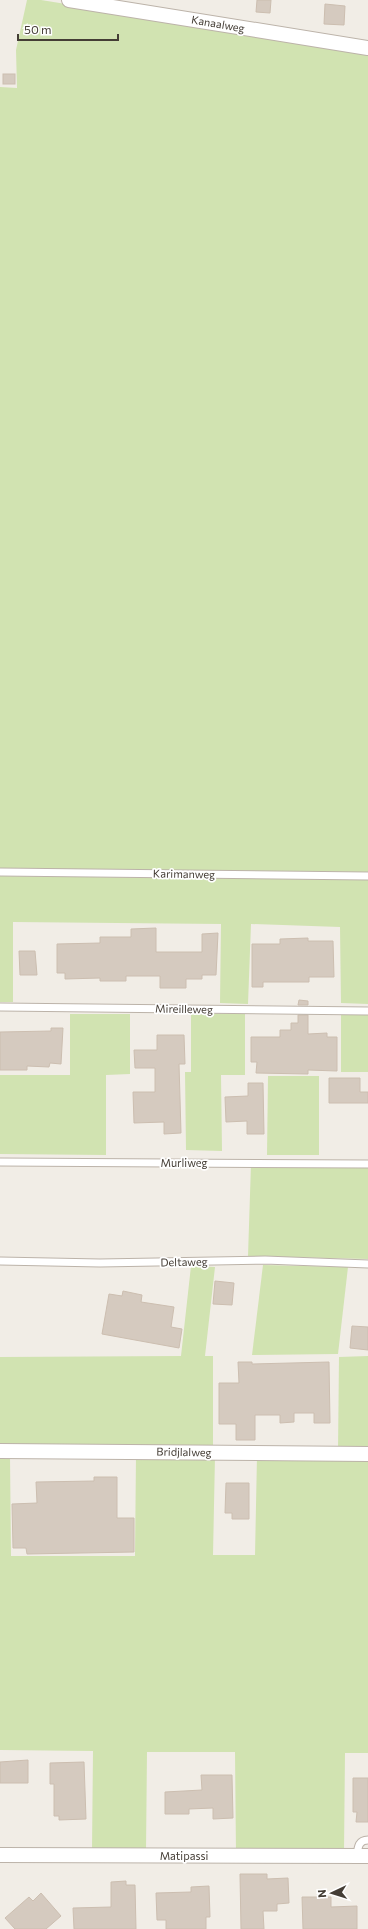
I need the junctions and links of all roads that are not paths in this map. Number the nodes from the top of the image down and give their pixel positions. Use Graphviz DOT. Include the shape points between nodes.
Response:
graph roads {
  1 [pos="69,0"];
  2 [pos="368,48"];
  3 [pos="0,872"];
  4 [pos="368,876"];
  5 [pos="0,1007"];
  6 [pos="368,1010"];
  7 [pos="0,1162"];
  8 [pos="368,1164"];
  9 [pos="0,1261"];
  10 [pos="368,1264"];
  11 [pos="0,1451"];
  12 [pos="368,1454"];
  13 [pos="368,1840"];
  14 [pos="0,1855"];
  15 [pos="362,1856"];
  1 -- 2 [label="street, Kanaalweg"];
  3 -- 4 [label="lane, Karimanweg"];
  5 -- 6 [label="lane, Mireilleweg"];
  7 -- 8 [label="lane, Murliweg"];
  9 -- 10 [label="lane, Deltaweg" via="100,1263 265,1260"];
  11 -- 12 [label="street, Bridjlalweg"];
  13 -- 15 [label="lane" via="359,1844"];
  14 -- 15 [label="street, Matipassi"];
}
